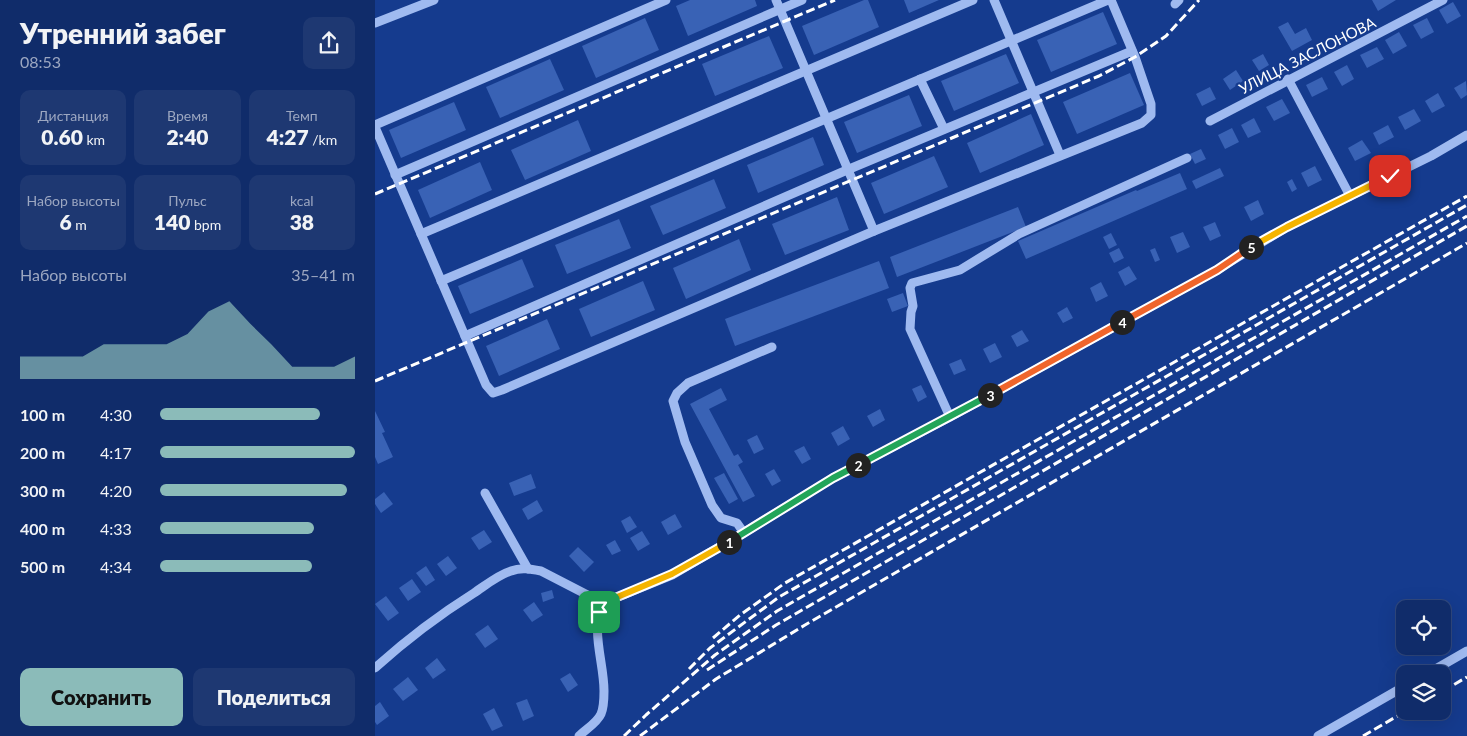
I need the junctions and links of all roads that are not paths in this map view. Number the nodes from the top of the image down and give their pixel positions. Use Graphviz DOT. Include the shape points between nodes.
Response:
graph roads {
  1 [pos="434,0"];
  2 [pos="666,0"];
  3 [pos="776,0"];
  4 [pos="802,0"];
  5 [pos="973,0"];
  6 [pos="994,0"];
  7 [pos="1109,0"];
  8 [pos="1443,0"];
  9 [pos="780,10"];
  10 [pos="375,23"];
  11 [pos="1011,41"];
  12 [pos="1132,50"];
  13 [pos="806,71"];
  14 [pos="920,79"];
  15 [pos="1288,79"];
  16 [pos="1033,92"];
  17 [pos="826,118"];
  18 [pos="1210,120"];
  19 [pos="375,126"];
  20 [pos="944,129"];
  21 [pos="1467,135"];
  22 [pos="1060,155"];
  23 [pos="1187,158"];
  24 [pos="847,170"];
  25 [pos="395,175"];
  26 [pos="1349,196"];
  27 [pos="874,231"];
  28 [pos="421,234"];
  29 [pos="441,281"];
  30 [pos="465,336"];
  31 [pos="772,348"];
  32 [pos="950,417"];
  33 [pos="485,493"];
  34 [pos="744,533"];
  35 [pos="528,569"];
  36 [pos="603,603"];
  37 [pos="1467,651"];
  38 [pos="1443,665"];
  39 [pos="375,668"];
  40 [pos="1396,691"];
  41 [pos="579,736"];
  42 [pos="1318,736"];
  1 -- 10 [label="street"];
  2 -- 19 [label="street"];
  3 -- 9 [label="street"];
  4 -- 9 [label="street"];
  5 -- 13 [label="street"];
  6 -- 11 [label="street"];
  7 -- 11 [label="street"];
  7 -- 12 [label="street"];
  8 -- 15 [label="street, УЛИЦА ЗАСЛОНОВА"];
  9 -- 13 [label="street"];
  9 -- 25 [label="street"];
  11 -- 14 [label="street"];
  11 -- 16 [label="street"];
  12 -- 16 [label="street"];
  12 -- 22 [label="street" via="1151,104 1151,114 1141,123"];
  13 -- 17 [label="street"];
  13 -- 28 [label="street"];
  14 -- 17 [label="street"];
  14 -- 20 [label="street"];
  15 -- 18 [label="street, УЛИЦА ЗАСЛОНОВА"];
  15 -- 26 [label="street"];
  16 -- 20 [label="street"];
  16 -- 22 [label="street"];
  17 -- 24 [label="street"];
  17 -- 29 [label="street"];
  19 -- 25 [label="street"];
  20 -- 24 [label="street"];
  21 -- 26 [label="street"];
  22 -- 27 [label="street"];
  23 -- 32 [label="street" via="1019,234 960,270 912,283 909,288 913,306 910,329"];
  24 -- 27 [label="street"];
  24 -- 30 [label="street"];
  25 -- 28 [label="street"];
  26 -- 32 [label="street" via="1287,227 1217,270"];
  27 -- 30 [label="street" via="503,390 493,392 486,385"];
  28 -- 29 [label="street"];
  29 -- 30 [label="street"];
  31 -- 34 [label="street" via="688,383 673,401 685,442 712,505 721,518 737,523"];
  32 -- 34 [label="street" via="833,478"];
  33 -- 35 [label="street"];
  34 -- 36 [label="street" via="672,574"];
  35 -- 36 [label="street" via="541,571"];
  35 -- 39 [label="street" via="502,574 406,640"];
  36 -- 41 [label="street" via="596,629 604,677 604,705 598,719"];
  37 -- 38 [label="street"];
  40 -- 42 [label="street"];
}
